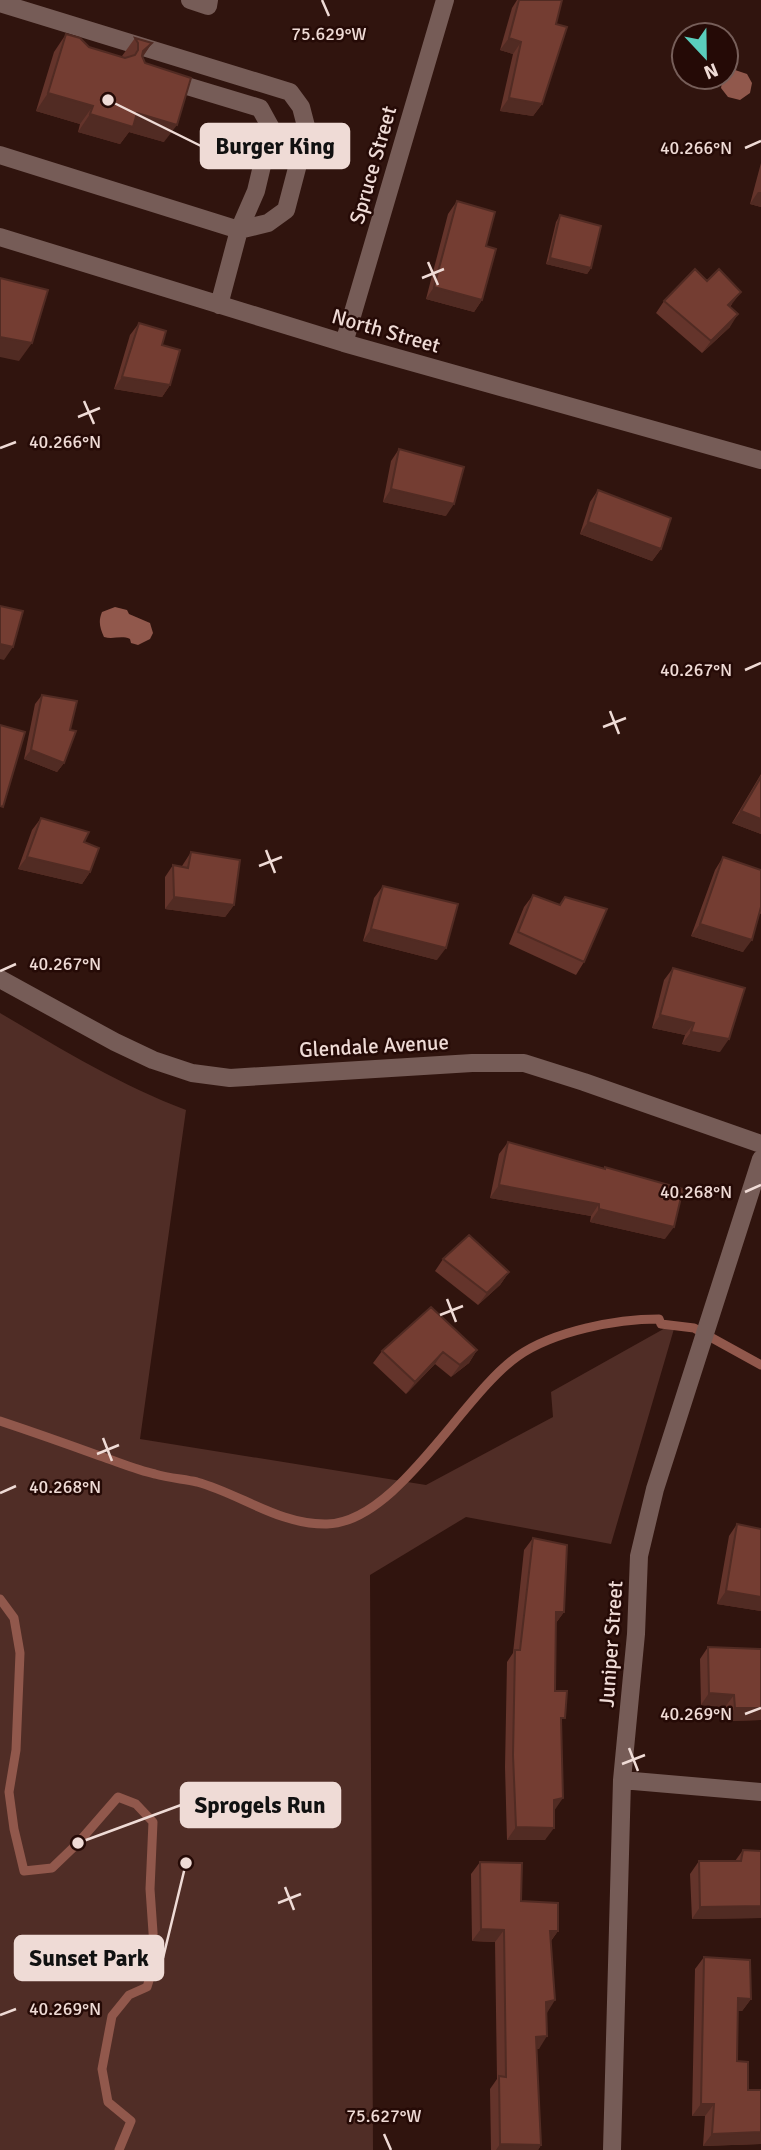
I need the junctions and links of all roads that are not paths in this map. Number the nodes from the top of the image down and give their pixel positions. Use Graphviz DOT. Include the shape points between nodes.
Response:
graph roads {
  1 [pos="190,0"];
  2 [pos="209,0"];
  3 [pos="445,0"];
  4 [pos="0,3"];
  5 [pos="58,21"];
  6 [pos="73,43"];
  7 [pos="154,76"];
  8 [pos="0,155"];
  9 [pos="239,230"];
  10 [pos="0,237"];
  11 [pos="219,305"];
  12 [pos="344,343"];
  13 [pos="761,460"];
  14 [pos="0,979"];
  15 [pos="761,1143"];
  16 [pos="761,1159"];
  17 [pos="622,1780"];
  18 [pos="761,1791"];
  19 [pos="612,2150"];
  1 -- 2 [label="street" via="208,6"];
  3 -- 12 [label="street, Spruce Street"];
  4 -- 5 [label="street"];
  5 -- 6 [label="street"];
  5 -- 9 [label="street" via="290,92 301,107 307,130 286,210 268,223"];
  7 -- 9 [label="street" via="260,108 271,128 257,191"];
  8 -- 9 [label="street"];
  9 -- 11 [label="street"];
  10 -- 11 [label="street, North Street"];
  11 -- 12 [label="street, North Street"];
  12 -- 13 [label="street, North Street"];
  14 -- 15 [label="street, Glendale Avenue" via="115,1042 192,1073 230,1078 524,1063"];
  16 -- 17 [label="street, Juniper Street" via="655,1489 639,1556"];
  17 -- 18 [label="street"];
  17 -- 19 [label="street, Juniper Street"];
}
